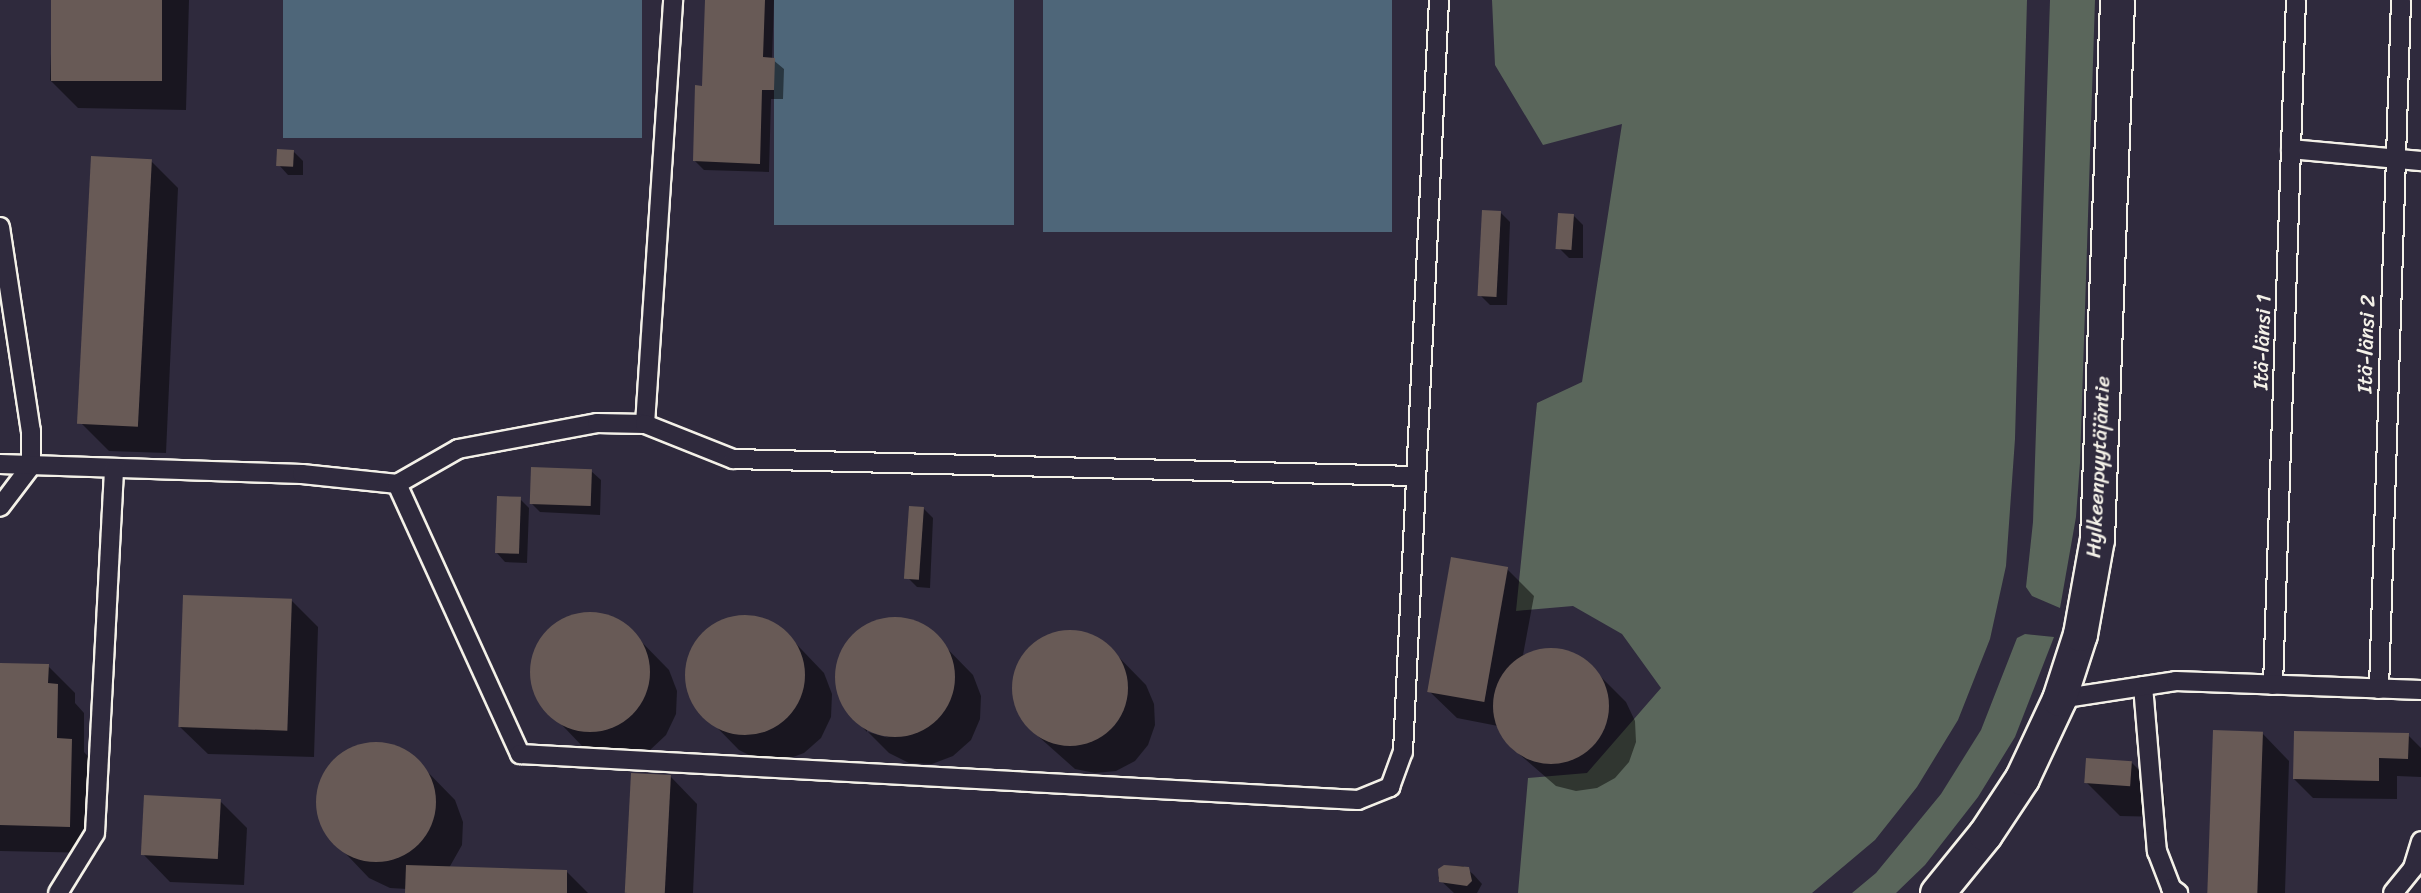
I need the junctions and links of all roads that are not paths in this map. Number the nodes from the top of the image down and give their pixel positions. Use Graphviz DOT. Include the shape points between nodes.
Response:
graph roads {
  1 [pos="673,0"];
  2 [pos="1439,0"];
  3 [pos="2117,0"];
  4 [pos="2296,0"];
  5 [pos="2401,0"];
  6 [pos="2291,149"];
  7 [pos="2394,160"];
  8 [pos="2421,162"];
  9 [pos="0,227"];
  10 [pos="645,425"];
  11 [pos="0,464"];
  12 [pos="31,466"];
  13 [pos="114,468"];
  14 [pos="1415,476"];
  15 [pos="397,484"];
  16 [pos="0,507"];
  17 [pos="2273,685"];
  18 [pos="2143,686"];
  19 [pos="2379,689"];
  20 [pos="2421,690"];
  21 [pos="2059,699"];
  22 [pos="2421,841"];
  23 [pos="58,893"];
  24 [pos="1937,893"];
  25 [pos="2178,893"];
  26 [pos="2393,893"];
  1 -- 10 [label="lane"];
  2 -- 14 [label="lane"];
  3 -- 21 [label="street, Hylkeenpyytäjäntie" via="2097,539 2080,634"];
  4 -- 6 [label="lane, Itä-länsi 1"];
  5 -- 7 [label="lane, Itä-länsi 2"];
  6 -- 7 [label="lane"];
  6 -- 17 [label="lane, Itä-länsi 1"];
  7 -- 8 [label="lane"];
  7 -- 19 [label="lane, Itä-länsi 2"];
  9 -- 12 [label="lane" via="31,431"];
  10 -- 14 [label="lane" via="733,459"];
  10 -- 15 [label="lane" via="597,423 458,449"];
  11 -- 12 [label="lane"];
  12 -- 13 [label="lane"];
  12 -- 16 [label="lane"];
  13 -- 15 [label="lane" via="302,474"];
  13 -- 23 [label="lane" via="95,833"];
  14 -- 15 [label="lane" via="1403,752 1390,787 1358,800 520,754"];
  17 -- 18 [label="lane" via="2176,681"];
  17 -- 19 [label="lane"];
  18 -- 21 [label="lane"];
  18 -- 25 [label="lane" via="2157,851"];
  19 -- 20 [label="lane"];
  21 -- 24 [label="street, Hylkeenpyytäjäntie" via="2021,778 1985,834"];
  22 -- 26 [label="lane" via="2413,868"];
}
